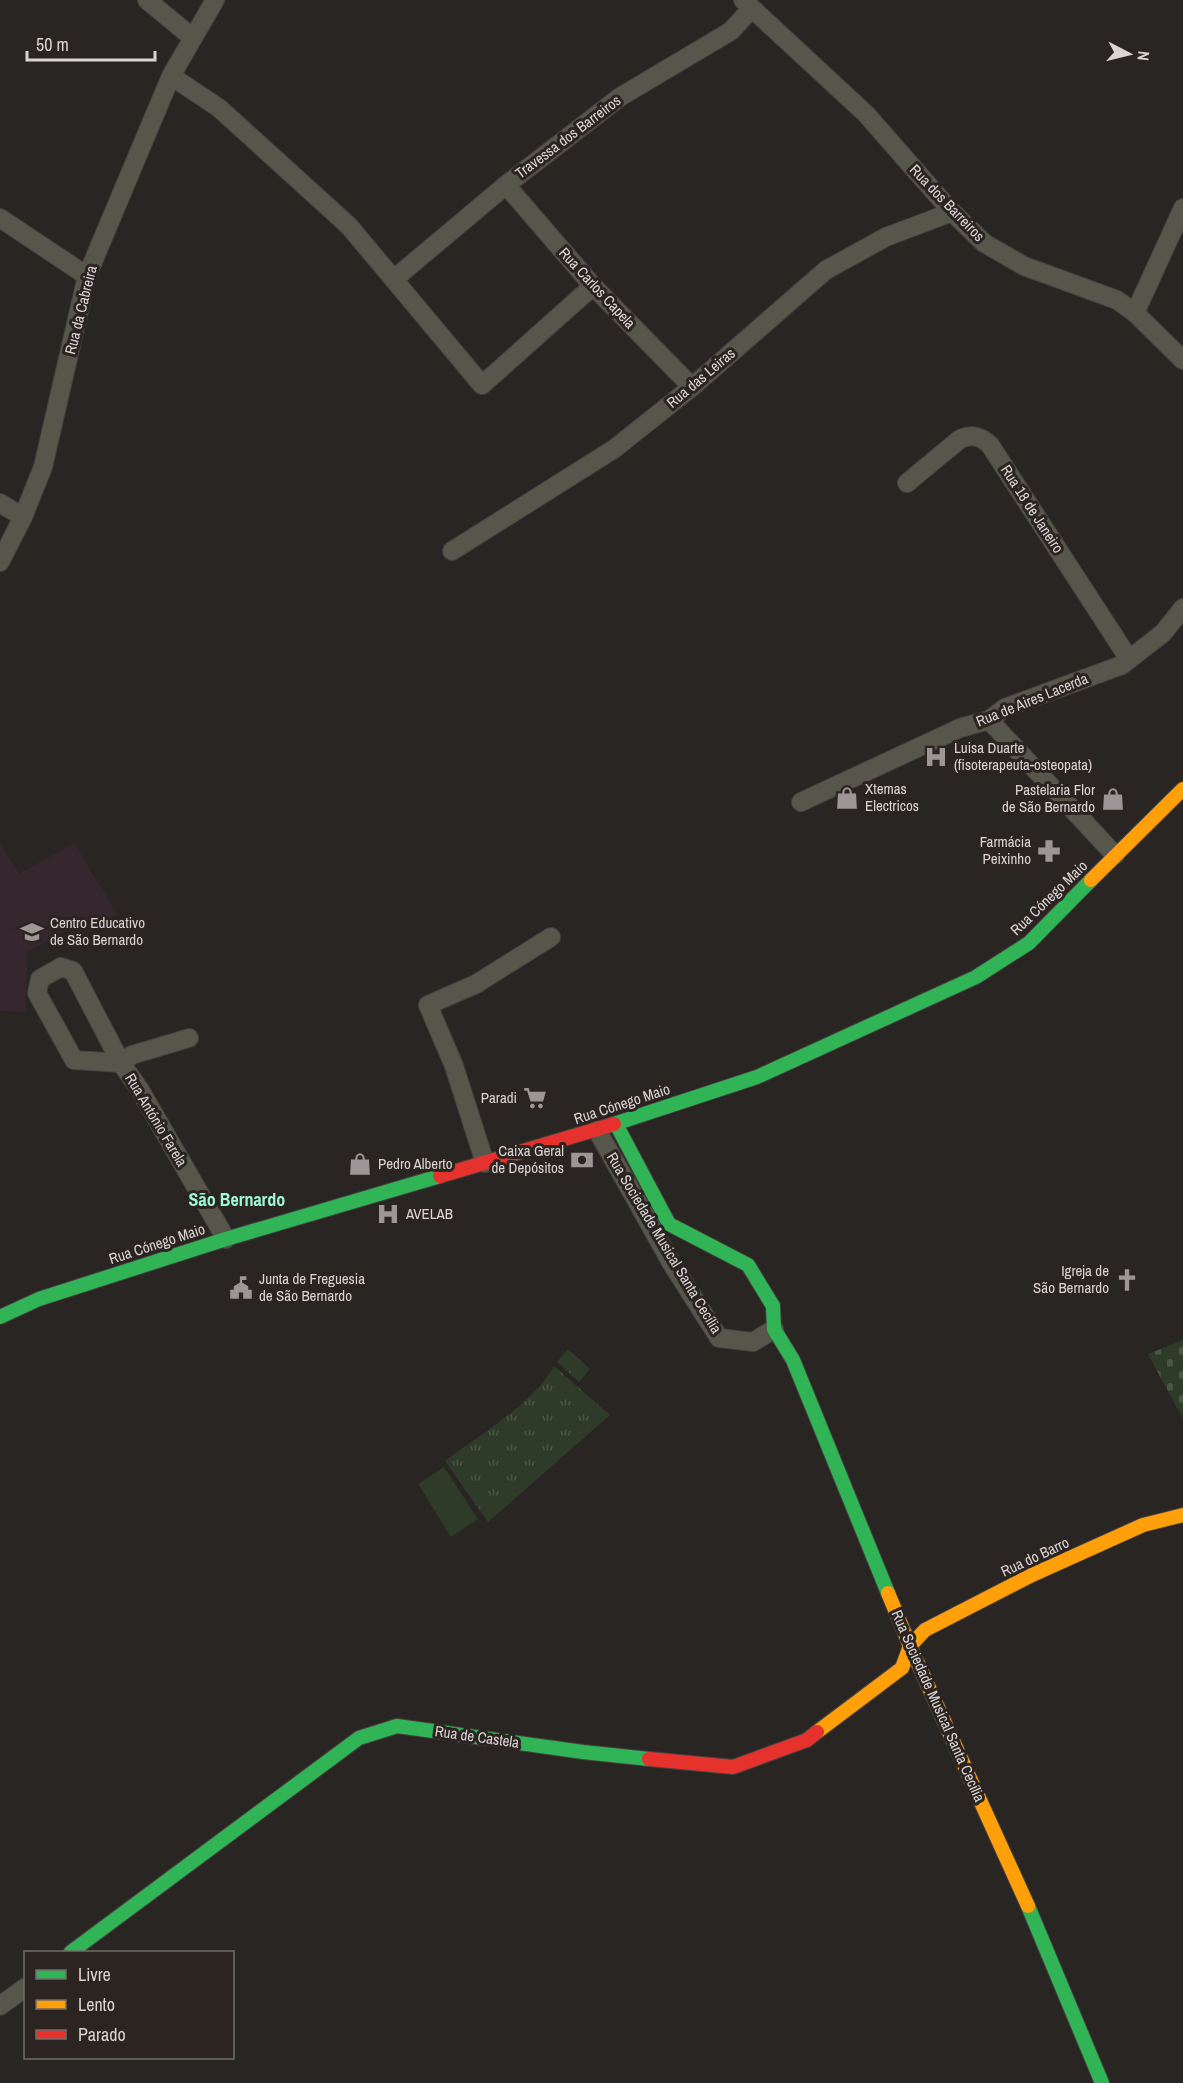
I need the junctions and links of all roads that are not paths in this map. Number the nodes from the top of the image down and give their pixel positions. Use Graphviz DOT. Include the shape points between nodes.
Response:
graph roads {
  1 [pos="147,0"];
  2 [pos="215,0"];
  3 [pos="747,4"];
  4 [pos="193,38"];
  5 [pos="171,76"];
  6 [pos="506,185"];
  7 [pos="1183,208"];
  8 [pos="952,212"];
  9 [pos="0,218"];
  10 [pos="87,276"];
  11 [pos="394,279"];
  12 [pos="593,286"];
  13 [pos="1135,313"];
  14 [pos="1183,360"];
  15 [pos="692,387"];
  16 [pos="907,483"];
  17 [pos="0,503"];
  18 [pos="23,517"];
  19 [pos="452,551"];
  20 [pos="0,562"];
  21 [pos="1183,608"];
  22 [pos="1130,659"];
  23 [pos="989,720"];
  24 [pos="1183,789"];
  25 [pos="801,802"];
  26 [pos="1114,855"];
  27 [pos="551,937"];
  28 [pos="189,1038"];
  29 [pos="121,1063"];
  30 [pos="616,1124"];
  31 [pos="597,1130"];
  32 [pos="485,1163"];
  33 [pos="226,1239"];
  34 [pos="0,1317"];
  35 [pos="774,1329"];
  36 [pos="1183,1515"];
  37 [pos="910,1646"];
  38 [pos="74,1951"];
  39 [pos="24,1988"];
  40 [pos="0,2006"];
  41 [pos="1102,2083"];
  1 -- 4 [label="street"];
  2 -- 4 [label="street, Rua da Cabreira"];
  3 -- 6 [label="street, Travessa dos Barreiros" via="731,31 620,97"];
  3 -- 8 [label="street, Rua dos Barreiros" via="866,114"];
  4 -- 5 [label="street, Rua da Cabreira"];
  5 -- 10 [label="street, Rua da Cabreira"];
  5 -- 11 [label="street" via="219,108 349,226"];
  6 -- 11 [label="street, Travessa dos Barreiros"];
  6 -- 12 [label="street, Rua Carlos Capela"];
  7 -- 13 [label="street"];
  8 -- 13 [label="street, Rua dos Barreiros" via="984,243 1024,266 1117,300"];
  8 -- 15 [label="street, Rua das Leiras" via="886,237 826,270"];
  9 -- 10 [label="street"];
  10 -- 18 [label="street, Rua da Cabreira" via="43,467"];
  11 -- 12 [label="street" via="482,385"];
  12 -- 15 [label="street, Rua Carlos Capela"];
  13 -- 14 [label="street, Rua dos Barreiros"];
  15 -- 19 [label="street, Rua das Leiras" via="614,449"];
  16 -- 22 [label="street, Rua 18 de Janeiro" via="960,439 981,437 990,445"];
  17 -- 18 [label="street"];
  18 -- 20 [label="street, Rua da Cabreira"];
  21 -- 22 [label="street, Rua de Aires Lacerda" via="1164,633"];
  22 -- 23 [label="street, Rua de Aires Lacerda" via="1005,708"];
  23 -- 25 [label="street, Rua de Aires Lacerda" via="960,728"];
  23 -- 26 [label="street"];
  24 -- 26 [label="street, Rua Cónego Maio"];
  26 -- 30 [label="street, Rua Cónego Maio" via="1029,943 976,977 757,1077"];
  27 -- 32 [label="street" via="476,984 428,1005 454,1066"];
  28 -- 29 [label="street, Rua António Farela" via="132,1055"];
  29 -- 29 [label="street, Rua António Farela" via="74,1060 37,993 40,979 62,967 73,971"];
  29 -- 33 [label="street, Rua António Farela"];
  30 -- 31 [label="street, Rua Cónego Maio"];
  30 -- 35 [label="street, Rua Sociedade Musical Santa Cecília" via="669,1224 748,1265 773,1306"];
  31 -- 32 [label="street, Rua Cónego Maio"];
  31 -- 35 [label="street, Rua Sociedade Musical Santa Cecília" via="672,1264 719,1338 753,1342"];
  32 -- 33 [label="street, Rua Cónego Maio"];
  33 -- 34 [label="street, Rua Cónego Maio" via="39,1299"];
  35 -- 37 [label="street, Rua Sociedade Musical Santa Cecília" via="793,1360"];
  36 -- 37 [label="street, Rua do Barro" via="1143,1525 1032,1575 925,1630"];
  37 -- 38 [label="street, Rua de Castela" via="902,1668 807,1740 734,1767 583,1752 397,1726 359,1738"];
  37 -- 41 [label="street, Rua Sociedade Musical Santa Cecília" via="1009,1862"];
  39 -- 40 [label="street"];
}
